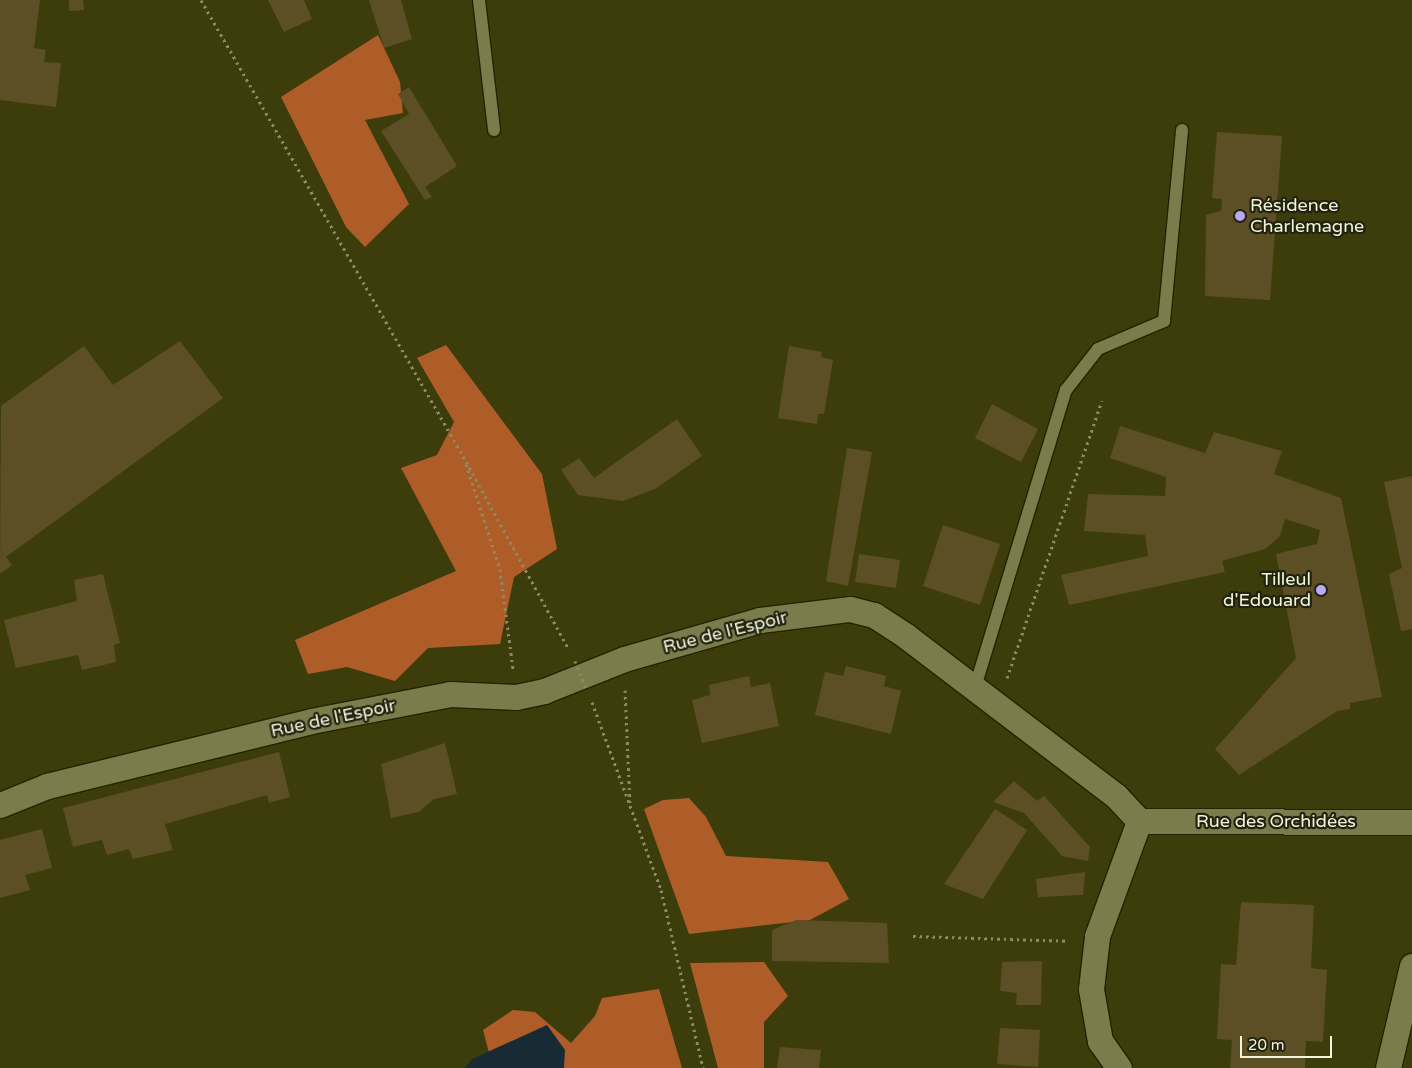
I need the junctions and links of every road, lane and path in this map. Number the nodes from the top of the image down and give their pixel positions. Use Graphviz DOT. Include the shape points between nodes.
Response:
graph roads {
  1 [pos="201,0"];
  2 [pos="479,0"];
  3 [pos="494,130"];
  4 [pos="1182,130"];
  5 [pos="1102,401"];
  6 [pos="463,456"];
  7 [pos="624,659"];
  8 [pos="975,687"];
  9 [pos="516,697"];
  10 [pos="998,705"];
  11 [pos="0,805"];
  12 [pos="631,808"];
  13 [pos="1140,821"];
  14 [pos="1412,822"];
  15 [pos="913,936"];
  16 [pos="1096,941"];
  17 [pos="1412,966"];
  18 [pos="703,1068"];
  19 [pos="1119,1068"];
  20 [pos="1388,1068"];
  1 -- 6 [label="path"];
  2 -- 3 [label="lane"];
  4 -- 8 [label="lane" via="1164,321 1098,349 1066,390"];
  5 -- 10 [label="path"];
  6 -- 9 [label="path" via="500,569"];
  6 -- 12 [label="path, bridge" via="575,661"];
  7 -- 8 [label="street, Rue de l'Espoir" via="760,620 850,609 874,615"];
  7 -- 9 [label="street, Rue de l'Espoir" via="544,691"];
  7 -- 12 [label="path"];
  8 -- 10 [label="street, Rue de l'Espoir"];
  9 -- 11 [label="street, Rue de l'Espoir" via="450,694 311,721 47,786"];
  10 -- 13 [label="street, Rue de l'Espoir" via="1116,796"];
  12 -- 18 [label="path" via="660,890"];
  13 -- 14 [label="street, Rue des Orchidées"];
  13 -- 16 [label="street"];
  15 -- 16 [label="path"];
  16 -- 19 [label="street" via="1091,989 1100,1041"];
  17 -- 20 [label="street"];
}
